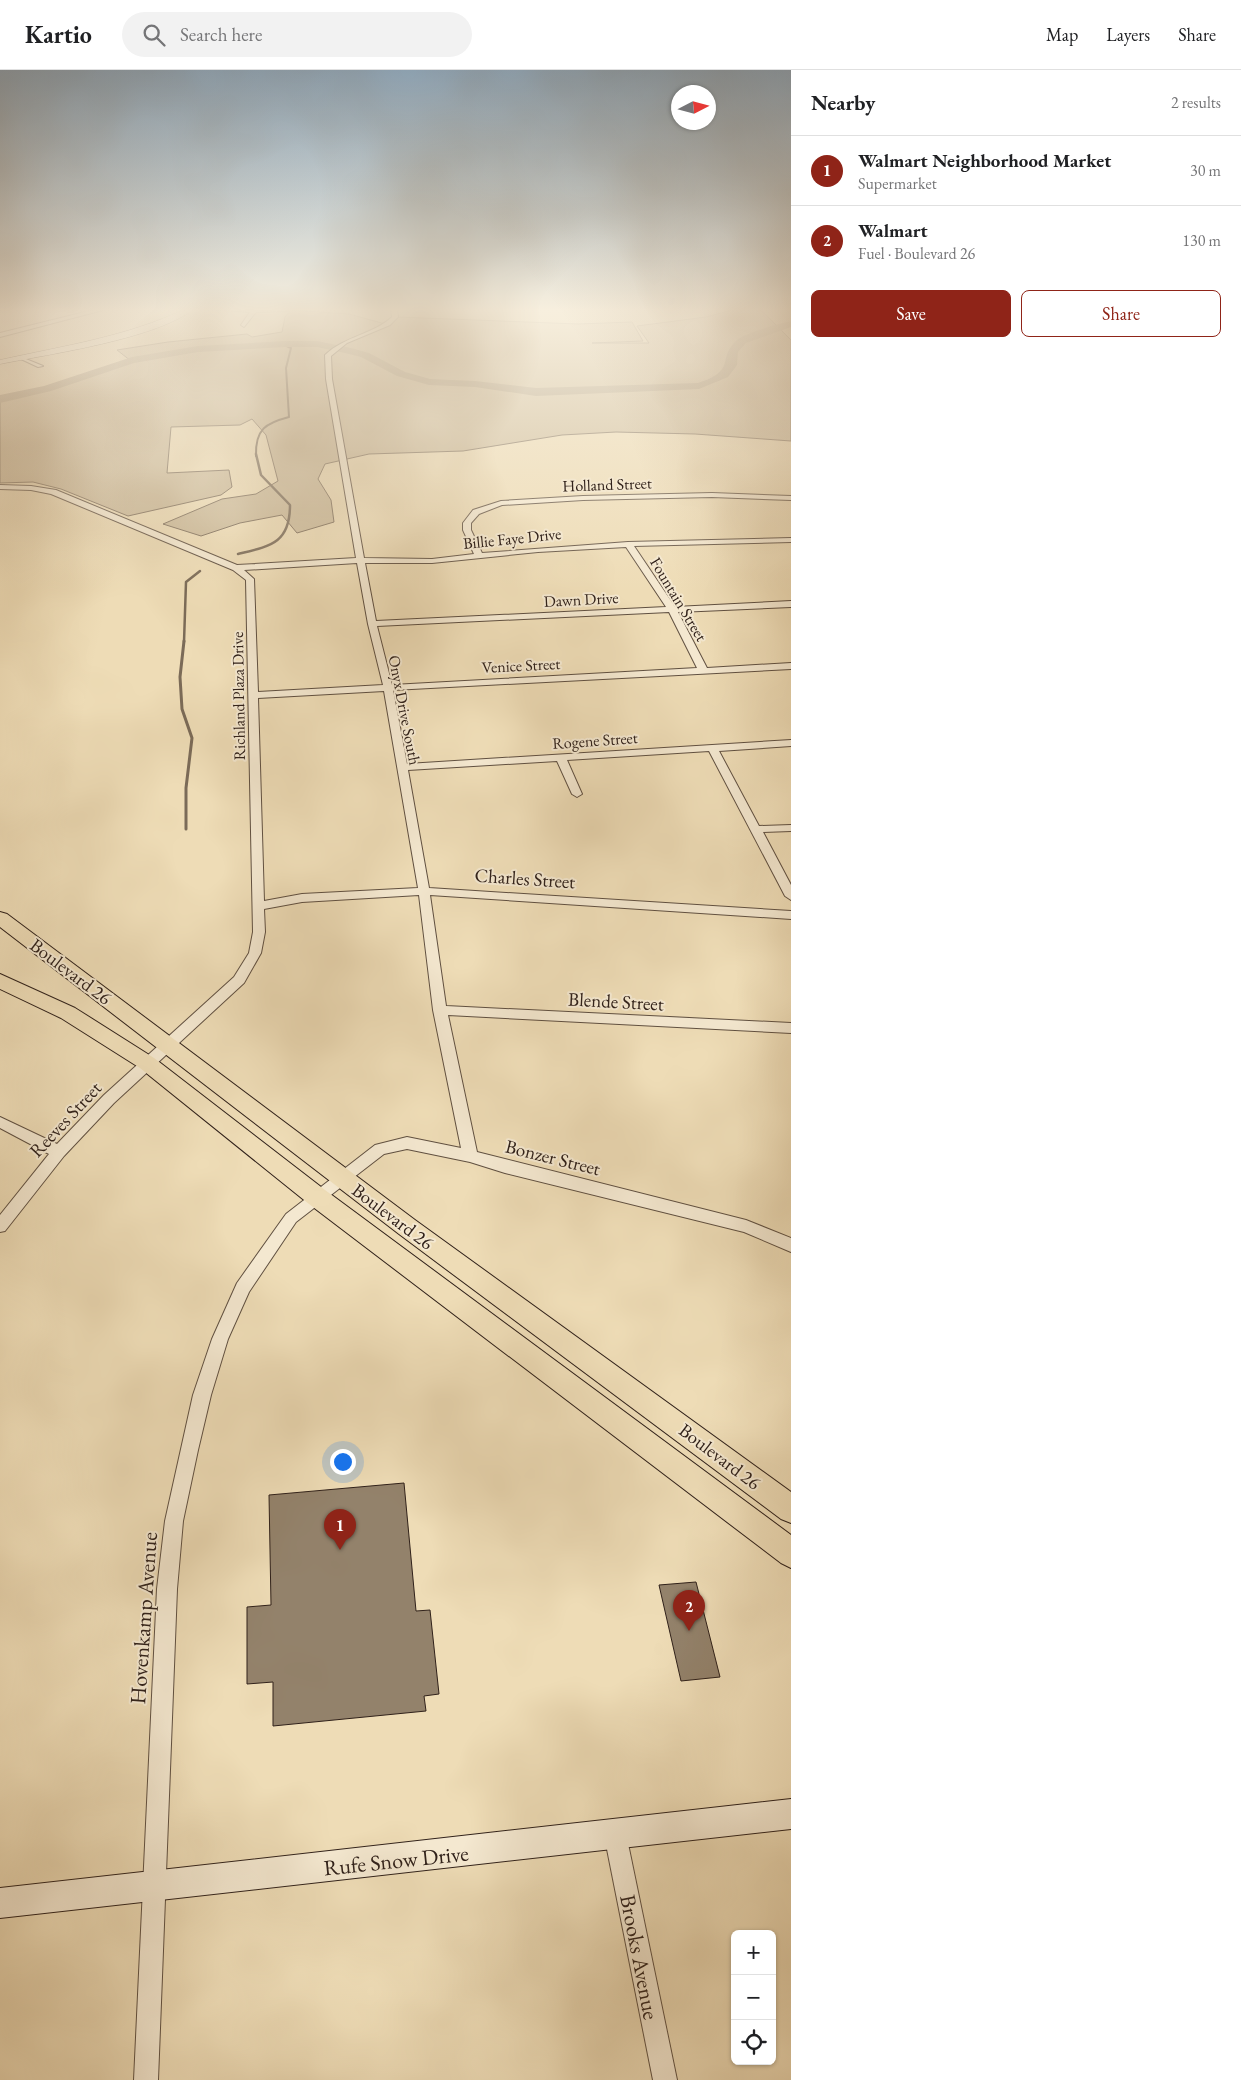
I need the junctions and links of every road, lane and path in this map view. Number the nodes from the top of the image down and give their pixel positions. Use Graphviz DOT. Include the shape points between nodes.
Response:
graph roads {
  1 [pos="333,403"];
  2 [pos="0,487"];
  3 [pos="791,498"];
  4 [pos="791,540"];
  5 [pos="628,544"];
  6 [pos="479,556"];
  7 [pos="361,560"];
  8 [pos="236,568"];
  9 [pos="791,604"];
  10 [pos="672,609"];
  11 [pos="372,624"];
  12 [pos="791,666"];
  13 [pos="703,670"];
  14 [pos="388,687"];
  15 [pos="253,695"];
  16 [pos="791,743"];
  17 [pos="712,747"];
  18 [pos="561,758"];
  19 [pos="401,767"];
  20 [pos="577,794"];
  21 [pos="791,828"];
  22 [pos="756,829"];
  23 [pos="424,891"];
  24 [pos="791,896"];
  25 [pos="258,906"];
  26 [pos="791,915"];
  27 [pos="0,918"];
  28 [pos="0,981"];
  29 [pos="440,1010"];
  30 [pos="791,1028"];
  31 [pos="166,1046"];
  32 [pos="147,1063"];
  33 [pos="0,1122"];
  34 [pos="59,1152"];
  35 [pos="470,1156"];
  36 [pos="343,1179"];
  37 [pos="317,1197"];
  38 [pos="0,1226"];
  39 [pos="791,1246"];
  40 [pos="656,1409"];
  41 [pos="635,1434"];
  42 [pos="791,1509"];
  43 [pos="791,1553"];
  44 [pos="791,1814"];
  45 [pos="615,1834"];
  46 [pos="153,1886"];
  47 [pos="0,1904"];
  48 [pos="146,2080"];
  49 [pos="665,2080"];
  1 -- 7 [label="street, Onyx Drive South"];
  2 -- 8 [label="street, Richland Plaza Drive" via="53,492"];
  3 -- 6 [label="street, Holland Street" via="712,495 500,503 476,512 467,523"];
  4 -- 5 [label="street, Billie Faye Drive"];
  5 -- 6 [label="street, Billie Faye Drive"];
  5 -- 10 [label="street, Fountain Street"];
  6 -- 7 [label="street, Billie Faye Drive" via="432,561"];
  7 -- 8 [label="street, Billie Faye Drive"];
  7 -- 11 [label="street, Onyx Drive South"];
  8 -- 15 [label="street, Richland Plaza Drive" via="250,579"];
  9 -- 10 [label="street, Dawn Drive"];
  10 -- 11 [label="street, Dawn Drive"];
  10 -- 13 [label="street, Fountain Street"];
  11 -- 14 [label="street, Onyx Drive South"];
  12 -- 13 [label="street, Venice Street"];
  13 -- 14 [label="street, Venice Street"];
  14 -- 15 [label="street, Venice Street"];
  14 -- 19 [label="street, Onyx Drive South"];
  15 -- 25 [label="street, Richland Plaza Drive"];
  16 -- 17 [label="street, Rogene Street"];
  17 -- 18 [label="street, Rogene Street"];
  17 -- 22 [label="street"];
  18 -- 19 [label="street, Rogene Street"];
  18 -- 20 [label="street"];
  19 -- 23 [label="street, Onyx Drive South"];
  21 -- 22 [label="street"];
  22 -- 24 [label="street"];
  23 -- 25 [label="street, Charles Street" via="302,898"];
  23 -- 26 [label="street, Charles Street"];
  23 -- 29 [label="street, Onyx Drive South"];
  25 -- 31 [label="street, Richland Plaza Drive" via="255,953 239,980"];
  27 -- 31 [label="main road, Boulevard 26"];
  28 -- 32 [label="main road, Boulevard 26" via="68,1013"];
  29 -- 30 [label="street, Blende Street"];
  29 -- 35 [label="street, Onyx Drive South"];
  31 -- 32 [label="street, Reeves Street"];
  31 -- 36 [label="main road, Boulevard 26"];
  32 -- 34 [label="street, Reeves Street"];
  32 -- 37 [label="main road, Boulevard 26"];
  33 -- 34 [label="street"];
  34 -- 38 [label="street, Reeves Street"];
  35 -- 36 [label="street, Bonzer Street" via="408,1143 380,1149"];
  35 -- 39 [label="street, Bonzer Street" via="746,1226"];
  36 -- 37 [label="street, Bonzer Street"];
  36 -- 40 [label="main road, Boulevard 26"];
  37 -- 41 [label="main road, Boulevard 26"];
  37 -- 46 [label="street, Hovenkamp Avenue" via="291,1218 242,1288 220,1339 202,1395 174,1521 166,1589"];
  40 -- 41 [label="main road"];
  40 -- 42 [label="main road, Boulevard 26"];
  41 -- 43 [label="main road, Boulevard 26"];
  44 -- 45 [label="main road, Rufe Snow Drive"];
  45 -- 46 [label="main road, Rufe Snow Drive"];
  45 -- 49 [label="street, Brooks Avenue"];
  46 -- 47 [label="main road, Rufe Snow Drive"];
  46 -- 48 [label="street, Hovenkamp Avenue"];
}
